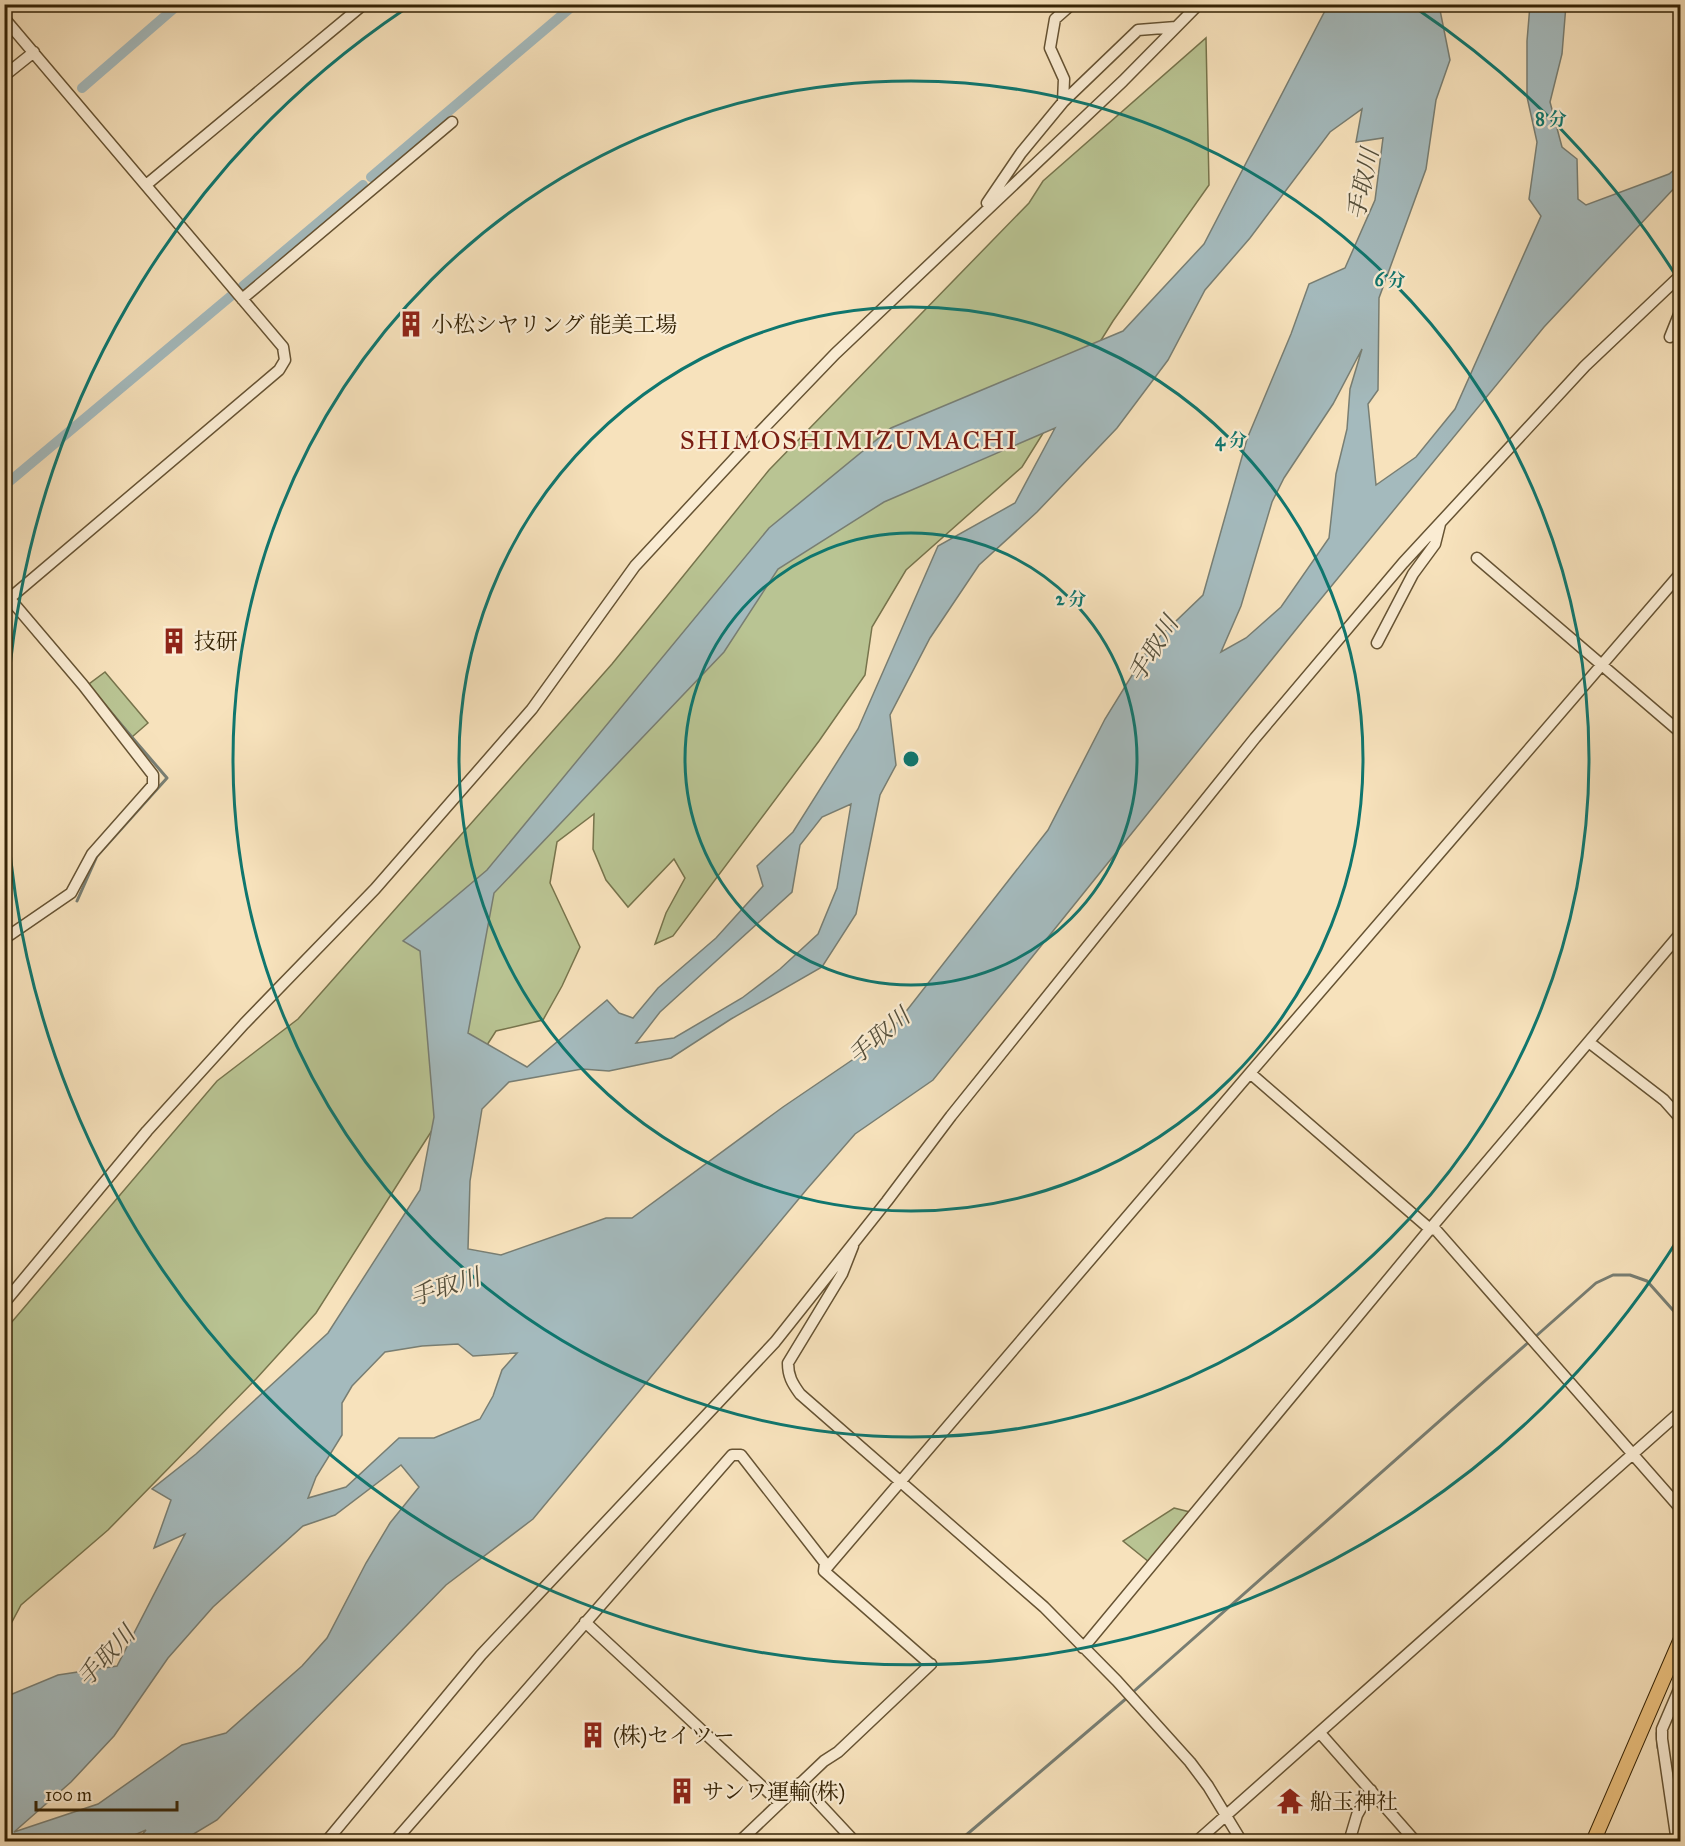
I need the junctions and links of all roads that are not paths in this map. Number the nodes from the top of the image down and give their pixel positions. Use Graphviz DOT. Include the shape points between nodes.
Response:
graph roads {
  1 [pos="364,4"];
  2 [pos="1072,4"];
  3 [pos="1199,4"];
  4 [pos="4,18"];
  5 [pos="1176,27"];
  6 [pos="34,52"];
  7 [pos="4,76"];
  8 [pos="1063,102"];
  9 [pos="452,122"];
  10 [pos="146,185"];
  11 [pos="975,220"];
  12 [pos="1680,276"];
  13 [pos="242,299"];
  14 [pos="1680,312"];
  15 [pos="1670,337"];
  16 [pos="1440,524"];
  17 [pos="1477,558"];
  18 [pos="1680,574"];
  19 [pos="7,595"];
  20 [pos="1377,643"];
  21 [pos="1602,665"];
  22 [pos="1680,732"];
  23 [pos="1680,934"];
  24 [pos="4,939"];
  25 [pos="1590,1043"];
  26 [pos="1250,1073"];
  27 [pos="1680,1118"];
  28 [pos="1430,1229"];
  29 [pos="854,1242"];
  30 [pos="4,1303"];
  31 [pos="1680,1412"];
  32 [pos="1633,1454"];
  33 [pos="902,1481"];
  34 [pos="1680,1508"];
  35 [pos="824,1571"];
  36 [pos="585,1622"];
  37 [pos="1680,1641"];
  38 [pos="1083,1648"];
  39 [pos="1680,1687"];
  40 [pos="1320,1732"];
  41 [pos="800,1783"];
  42 [pos="1371,1790"];
  43 [pos="780,1803"];
  44 [pos="1225,1816"];
  45 [pos="326,1842"];
  46 [pos="394,1842"];
  47 [pos="739,1842"];
  48 [pos="855,1842"];
  49 [pos="1196,1842"];
  50 [pos="1242,1842"];
  51 [pos="1349,1842"];
  52 [pos="1416,1842"];
  53 [pos="1593,1842"];
  54 [pos="1677,1842"];
  1 -- 10 [label="street"];
  2 -- 8 [label="street" via="1055,19 1050,48 1064,79"];
  3 -- 5 [label="street"];
  4 -- 6 [label="street"];
  5 -- 8 [label="street" via="1138,30"];
  5 -- 11 [label="street"];
  6 -- 7 [label="street"];
  6 -- 10 [label="street"];
  8 -- 11 [label="street" via="1021,153"];
  9 -- 13 [label="street"];
  10 -- 13 [label="street"];
  11 -- 30 [label="street" via="835,354 636,567 532,709 375,889 147,1131"];
  12 -- 16 [label="street" via="1585,366"];
  13 -- 19 [label="street" via="283,347 285,360 279,370"];
  14 -- 15 [label="street"];
  16 -- 20 [label="street" via="1435,544 1413,574"];
  16 -- 29 [label="street" via="1248,747"];
  17 -- 21 [label="street"];
  18 -- 21 [label="street"];
  19 -- 24 [label="street" via="153,775 153,785 92,855 71,893"];
  21 -- 22 [label="street"];
  21 -- 26 [label="street"];
  23 -- 25 [label="street"];
  25 -- 27 [label="street" via="1664,1100"];
  25 -- 28 [label="street"];
  26 -- 28 [label="street"];
  26 -- 33 [label="street"];
  28 -- 32 [label="street" via="1436,1230"];
  28 -- 38 [label="street"];
  29 -- 33 [label="street" via="842,1274 788,1363 788,1373 800,1394"];
  29 -- 45 [label="street" via="775,1342 481,1655"];
  31 -- 32 [label="street"];
  32 -- 34 [label="street"];
  32 -- 40 [label="street"];
  33 -- 35 [label="street"];
  33 -- 38 [label="street" via="1016,1581"];
  35 -- 36 [label="street" via="825,1563 741,1455 732,1455"];
  35 -- 41 [label="street" via="931,1664"];
  36 -- 43 [label="street"];
  36 -- 46 [label="street"];
  37 -- 53 [label="main road"];
  38 -- 44 [label="street" via="1190,1762"];
  39 -- 54 [label="street" via="1662,1729"];
  40 -- 42 [label="street"];
  40 -- 44 [label="street"];
  41 -- 43 [label="street"];
  41 -- 48 [label="street"];
  42 -- 51 [label="street"];
  42 -- 52 [label="street"];
  43 -- 47 [label="street"];
  44 -- 49 [label="street"];
  44 -- 50 [label="street"];
}
